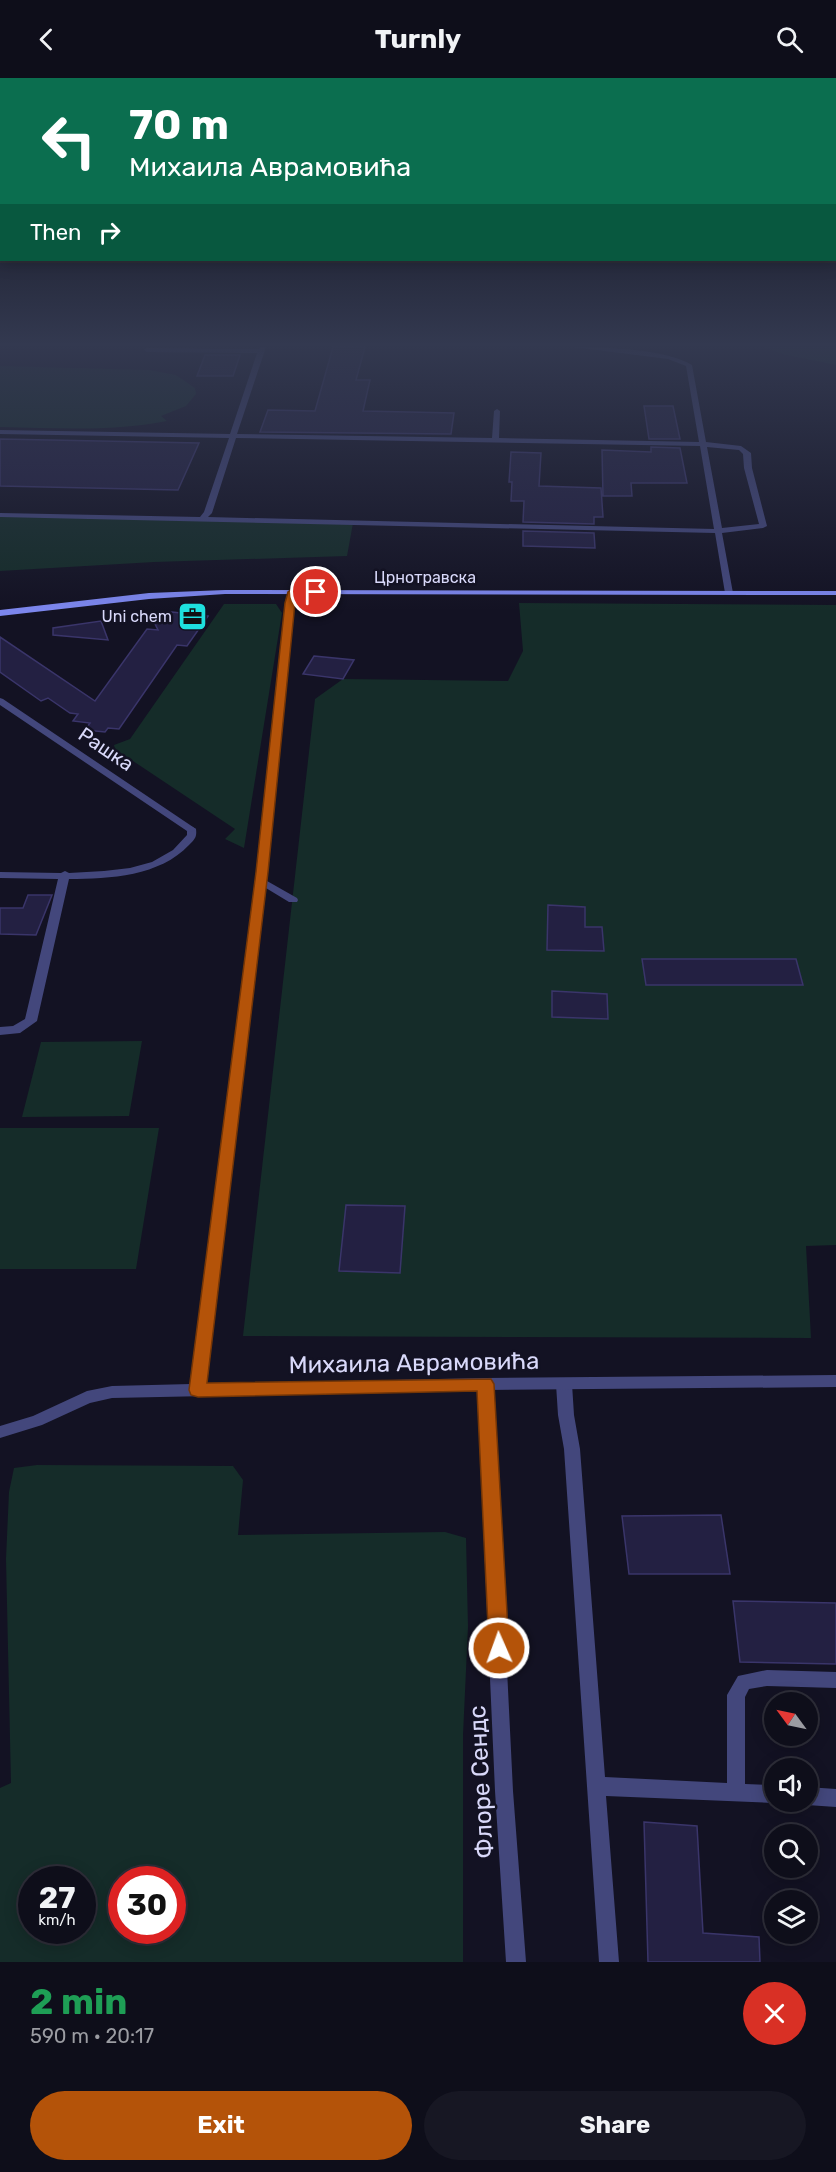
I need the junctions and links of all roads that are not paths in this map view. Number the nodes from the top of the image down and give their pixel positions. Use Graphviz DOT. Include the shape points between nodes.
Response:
graph roads {
  1 [pos="170,435"];
  2 [pos="495,435"];
  3 [pos="701,435"];
  4 [pos="233,436"];
  5 [pos="495,440"];
  6 [pos="703,444"];
  7 [pos="0,515"];
  8 [pos="201,520"];
  9 [pos="718,531"];
  10 [pos="292,592"];
  11 [pos="729,592"];
  12 [pos="836,593"];
  13 [pos="0,611"];
  14 [pos="0,701"];
  15 [pos="0,874"];
  16 [pos="65,874"];
  17 [pos="260,880"];
  18 [pos="292,900"];
  19 [pos="0,1031"];
  20 [pos="836,1382"];
  21 [pos="485,1384"];
  22 [pos="564,1384"];
  23 [pos="198,1390"];
  24 [pos="0,1432"];
  25 [pos="836,1680"];
  26 [pos="595,1785"];
  27 [pos="736,1792"];
  28 [pos="764,1793"];
  29 [pos="818,1797"];
  30 [pos="836,1798"];
  31 [pos="516,1962"];
  32 [pos="609,1962"];
  1 -- 4 [label="street"];
  2 -- 5 [label="street"];
  3 -- 6 [label="street"];
  4 -- 5 [label="street"];
  4 -- 8 [label="street" via="208,513"];
  5 -- 6 [label="street"];
  6 -- 9 [label="street"];
  6 -- 9 [label="street" via="741,448 747,453 763,526"];
  7 -- 8 [label="street"];
  8 -- 9 [label="street"];
  9 -- 11 [label="street"];
  10 -- 11 [label="main road, Црнотравска"];
  10 -- 13 [label="main road, Црнотравска" via="149,596"];
  10 -- 17 [label="street"];
  11 -- 12 [label="main road, Црнотравска"];
  14 -- 16 [label="street, Рашка" via="191,829 187,843 152,866 103,874"];
  15 -- 16 [label="street"];
  16 -- 19 [label="street" via="31,1021 16,1030"];
  17 -- 18 [label="street"];
  17 -- 23 [label="street"];
  20 -- 22 [label="street, Михаила Аврамовића"];
  21 -- 22 [label="street, Михаила Аврамовића"];
  21 -- 23 [label="street, Михаила Аврамовића"];
  21 -- 31 [label="street, Флоре Сендс"];
  22 -- 26 [label="street"];
  23 -- 24 [label="street, Михаила Аврамовића" via="100,1394"];
  25 -- 27 [label="street" via="767,1678 744,1682 736,1695"];
  26 -- 27 [label="street"];
  26 -- 32 [label="street"];
  27 -- 28 [label="street"];
  29 -- 30 [label="street"];
}
